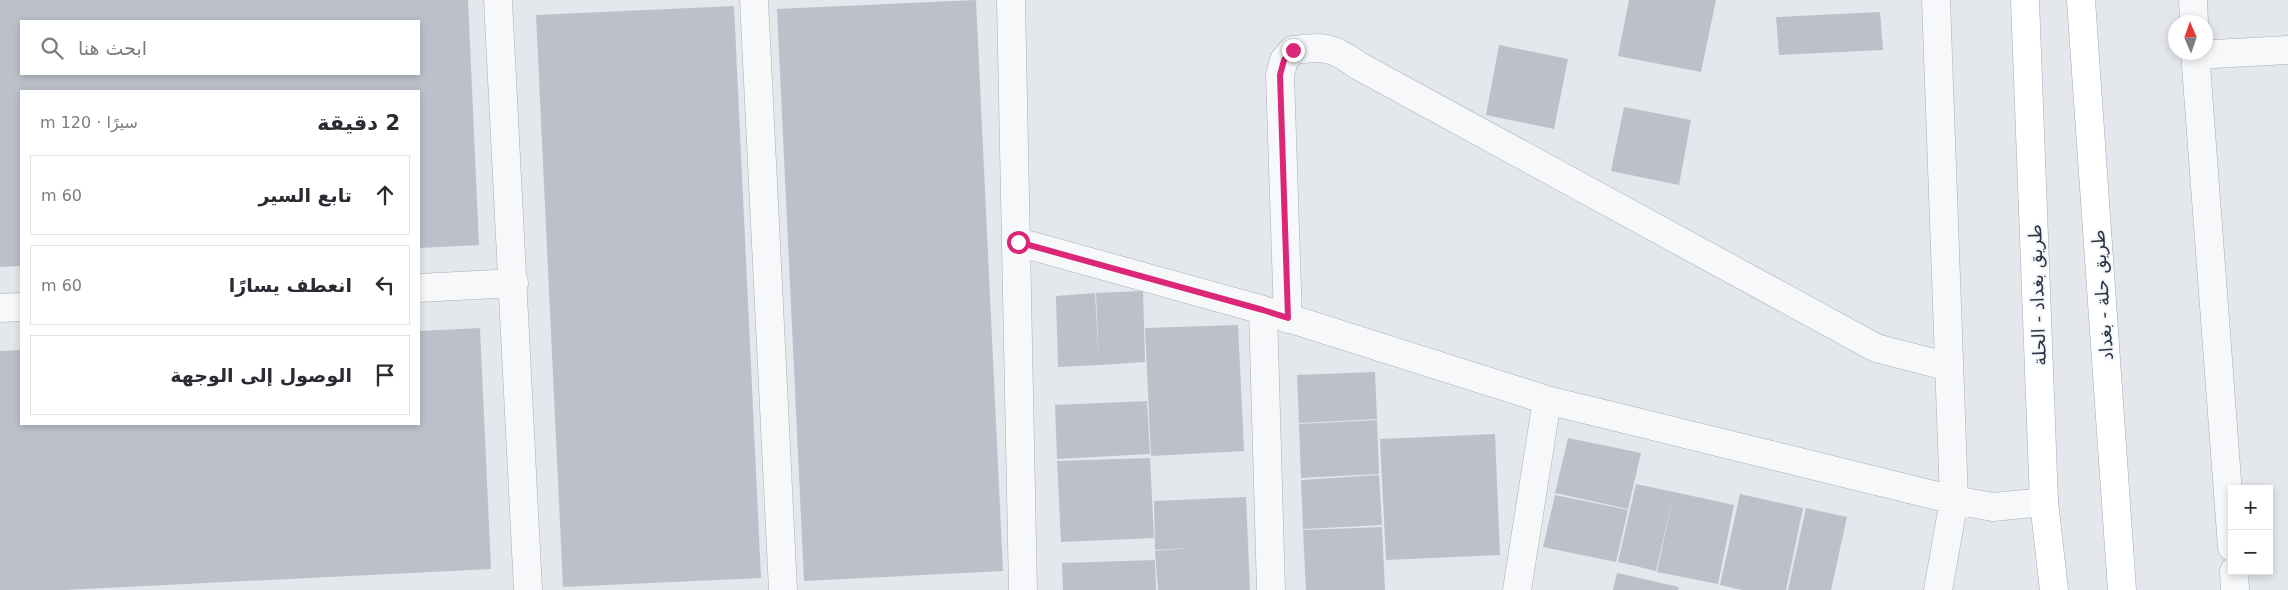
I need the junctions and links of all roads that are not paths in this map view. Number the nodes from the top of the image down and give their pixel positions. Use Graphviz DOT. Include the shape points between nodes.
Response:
graph roads {
  1 [pos="498,0"];
  2 [pos="754,0"];
  3 [pos="1011,0"];
  4 [pos="1936,0"];
  5 [pos="2026,0"];
  6 [pos="2081,0"];
  7 [pos="2193,0"];
  8 [pos="2194,15"];
  9 [pos="2288,50"];
  10 [pos="2213,53"];
  11 [pos="2195,60"];
  12 [pos="1018,242"];
  13 [pos="514,284"];
  14 [pos="420,288"];
  15 [pos="20,307"];
  16 [pos="0,308"];
  17 [pos="1275,314"];
  18 [pos="1949,367"];
  19 [pos="1547,400"];
  20 [pos="1954,500"];
  21 [pos="2044,502"];
  22 [pos="2231,530"];
  23 [pos="2234,575"];
  24 [pos="528,590"];
  25 [pos="783,590"];
  26 [pos="1023,590"];
  27 [pos="1271,590"];
  28 [pos="1517,590"];
  29 [pos="1938,590"];
  30 [pos="2054,590"];
  31 [pos="2122,590"];
  32 [pos="2235,590"];
  1 -- 13 [label="street"];
  2 -- 25 [label="street"];
  3 -- 12 [label="street"];
  4 -- 18 [label="street"];
  5 -- 21 [label="main road, طريق بغداد - الحلة"];
  6 -- 31 [label="main road, طريق حلة - بغداد"];
  7 -- 8 [label="street"];
  9 -- 10 [label="street"];
  11 -- 22 [label="street"];
  12 -- 17 [label="street"];
  12 -- 26 [label="street"];
  13 -- 14 [label="street"];
  13 -- 24 [label="street"];
  15 -- 16 [label="street"];
  17 -- 18 [label="street" via="1280,75 1284,60 1293,50 1315,47 1335,50 1876,348"];
  17 -- 19 [label="street"];
  17 -- 27 [label="street"];
  18 -- 20 [label="street"];
  19 -- 20 [label="street"];
  19 -- 28 [label="street"];
  20 -- 21 [label="street" via="1993,507"];
  20 -- 29 [label="street"];
  21 -- 30 [label="main road, طريق بغداد - الحلة"];
  23 -- 32 [label="street"];
}
